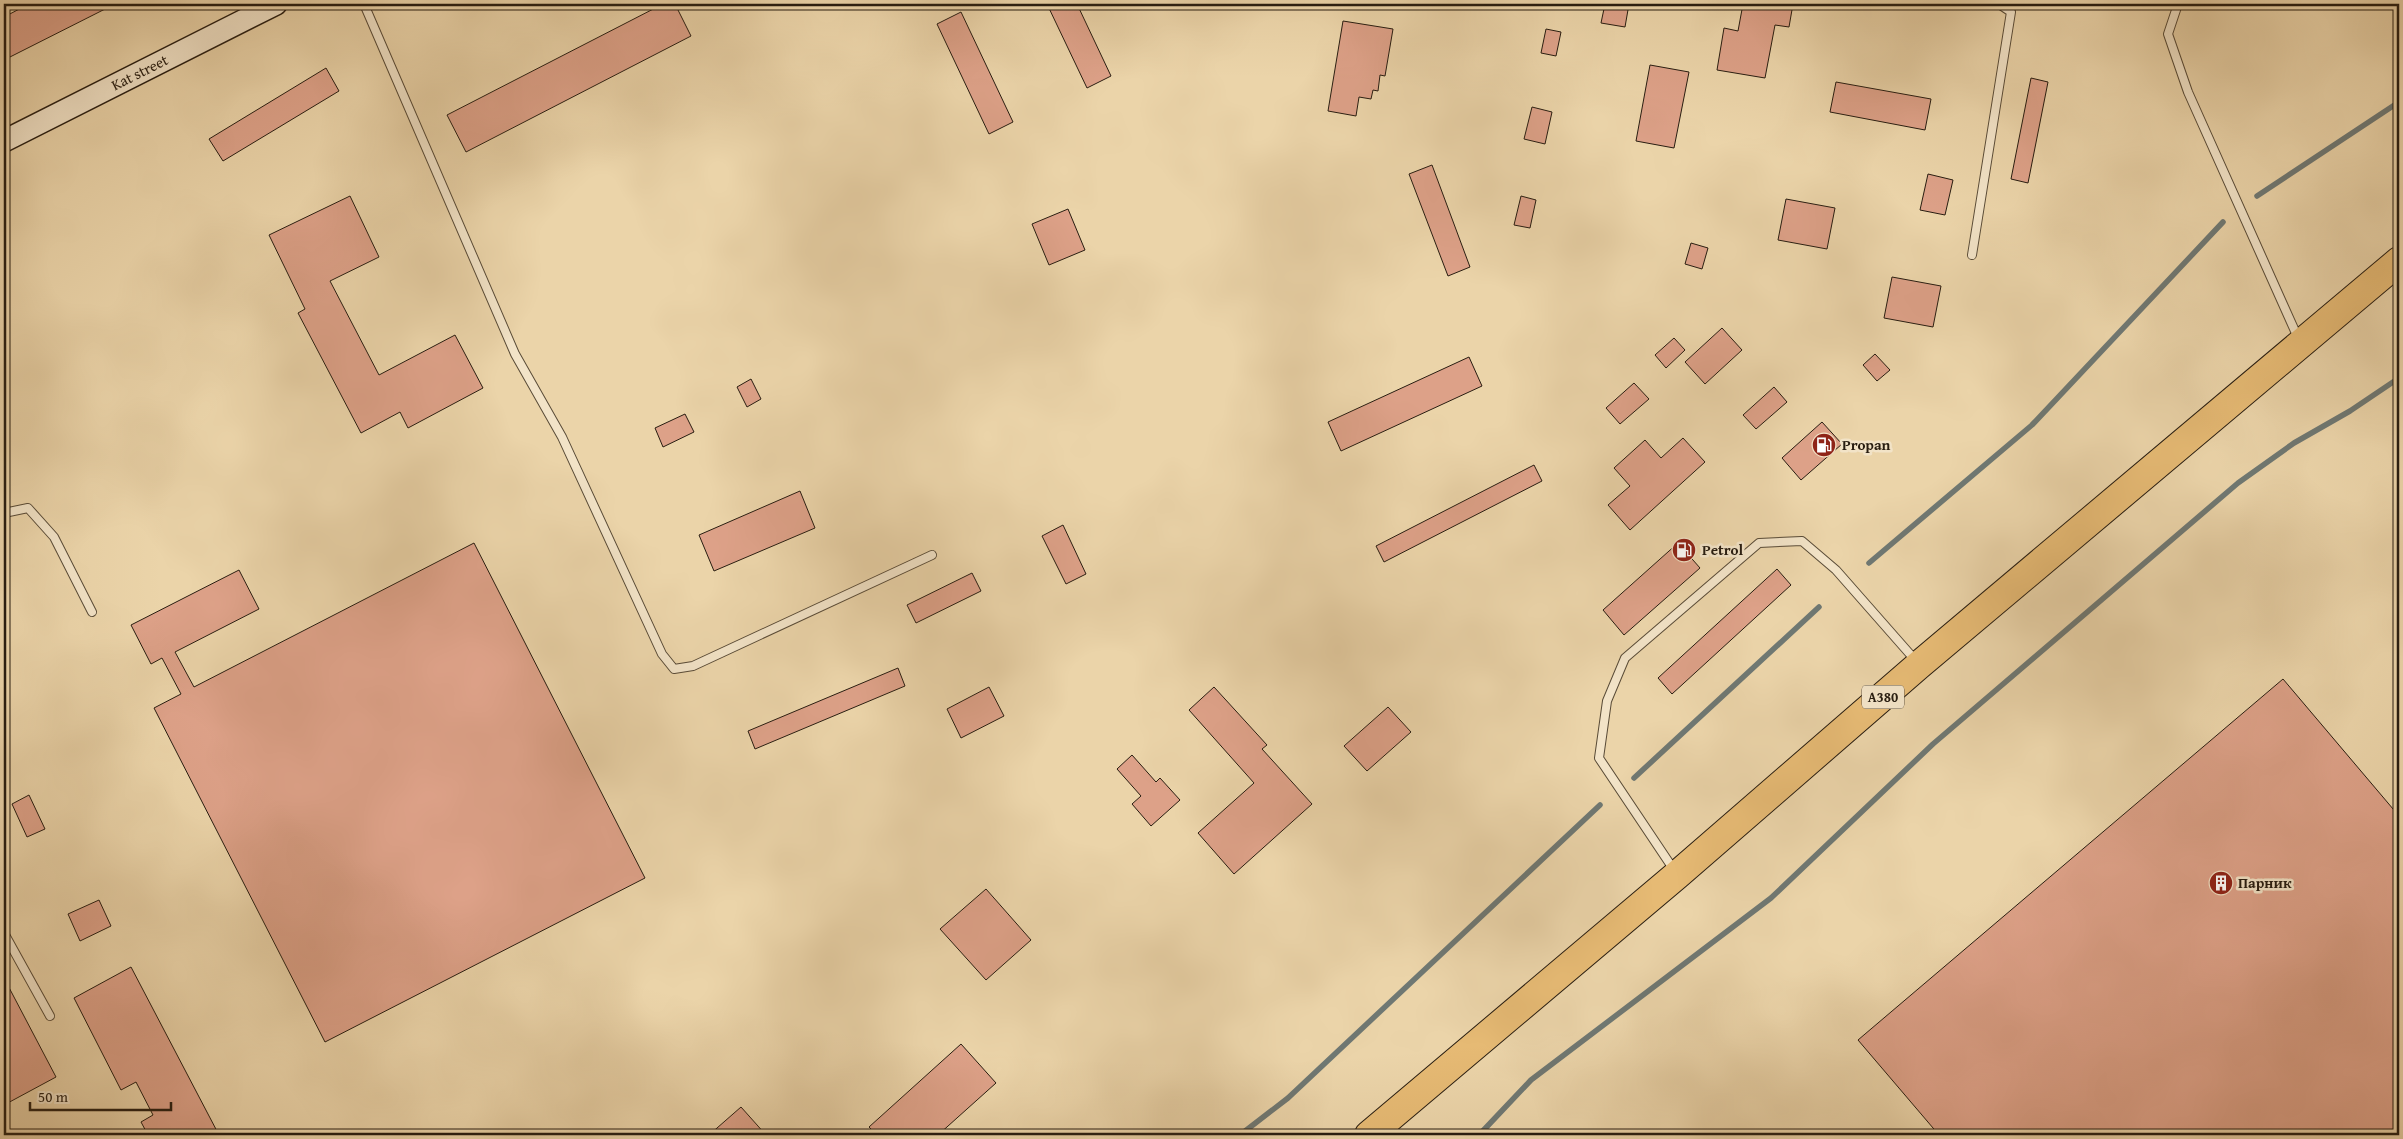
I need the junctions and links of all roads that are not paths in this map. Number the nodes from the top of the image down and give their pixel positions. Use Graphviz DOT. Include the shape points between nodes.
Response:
graph roads {
  1 [pos="276,4"];
  2 [pos="364,4"];
  3 [pos="1999,4"];
  4 [pos="2178,4"];
  5 [pos="4,140"];
  6 [pos="1972,255"];
  7 [pos="2399,261"];
  8 [pos="2301,344"];
  9 [pos="4,513"];
  10 [pos="932,555"];
  11 [pos="92,612"];
  12 [pos="1920,665"];
  13 [pos="1677,876"];
  14 [pos="4,933"];
  15 [pos="50,1016"];
  16 [pos="1369,1135"];
  1 -- 5 [label="street, Kat street"];
  2 -- 10 [label="lane" via="515,354 562,437 662,654 674,669 693,666"];
  3 -- 6 [label="lane" via="2011,12"];
  4 -- 8 [label="lane" via="2168,34 2188,92"];
  7 -- 8 [label="highway, A380"];
  8 -- 12 [label="highway, A380"];
  9 -- 11 [label="lane" via="28,508 54,537"];
  12 -- 13 [label="highway, A380"];
  12 -- 13 [label="lane" via="1836,570 1802,541 1758,542 1624,658 1607,702 1599,758"];
  13 -- 16 [label="highway, A380"];
  14 -- 15 [label="lane"];
}
